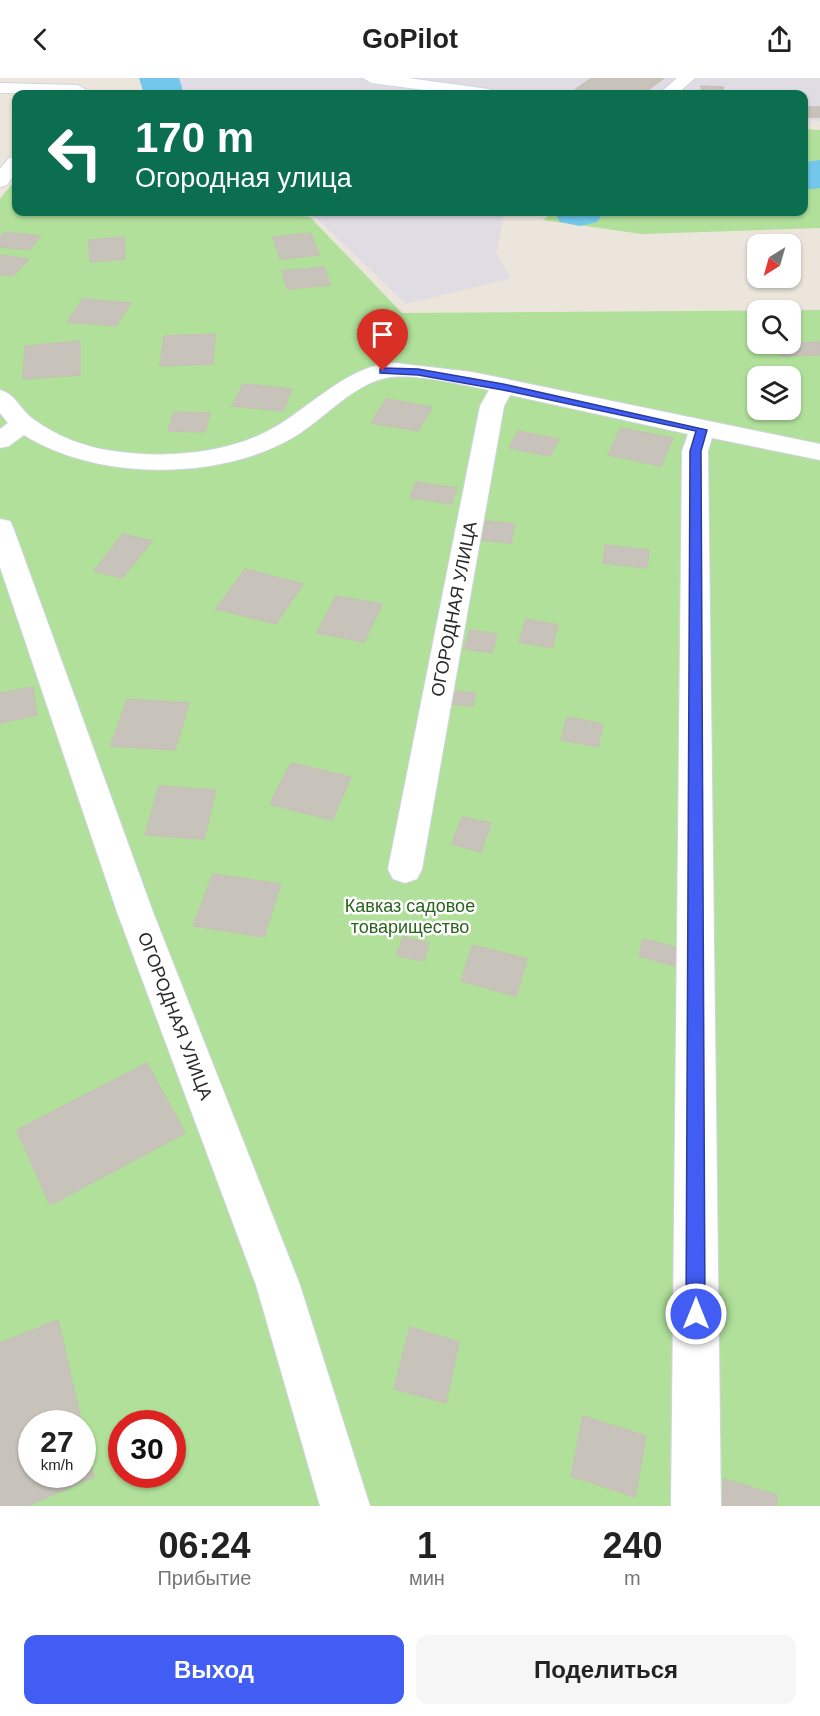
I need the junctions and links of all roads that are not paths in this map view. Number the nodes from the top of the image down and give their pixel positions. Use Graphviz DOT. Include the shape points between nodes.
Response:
graph roads {
  1 [pos="371,78"];
  2 [pos="687,78"];
  3 [pos="0,88"];
  4 [pos="80,88"];
  5 [pos="460,90"];
  6 [pos="672,90"];
  7 [pos="12,167"];
  8 [pos="0,181"];
  9 [pos="503,387"];
  10 [pos="0,397"];
  11 [pos="23,424"];
  12 [pos="702,430"];
  13 [pos="0,441"];
  14 [pos="820,452"];
  15 [pos="0,527"];
  16 [pos="405,870"];
  17 [pos="345,1506"];
  18 [pos="696,1506"];
  1 -- 5 [label="street"];
  2 -- 6 [label="street"];
  3 -- 4 [label="street"];
  7 -- 8 [label="street"];
  9 -- 11 [label="street" via="418,372 383,371 356,384 274,438 218,456 151,462 102,457 60,444"];
  9 -- 12 [label="street"];
  9 -- 16 [label="street, ОГОРОДНАЯ УЛИЦА" via="492,406"];
  10 -- 11 [label="street"];
  11 -- 13 [label="street"];
  12 -- 14 [label="street"];
  12 -- 18 [label="street" via="695,451"];
  15 -- 17 [label="street, ОГОРОДНАЯ УЛИЦА" via="135,912 278,1285"];
}
